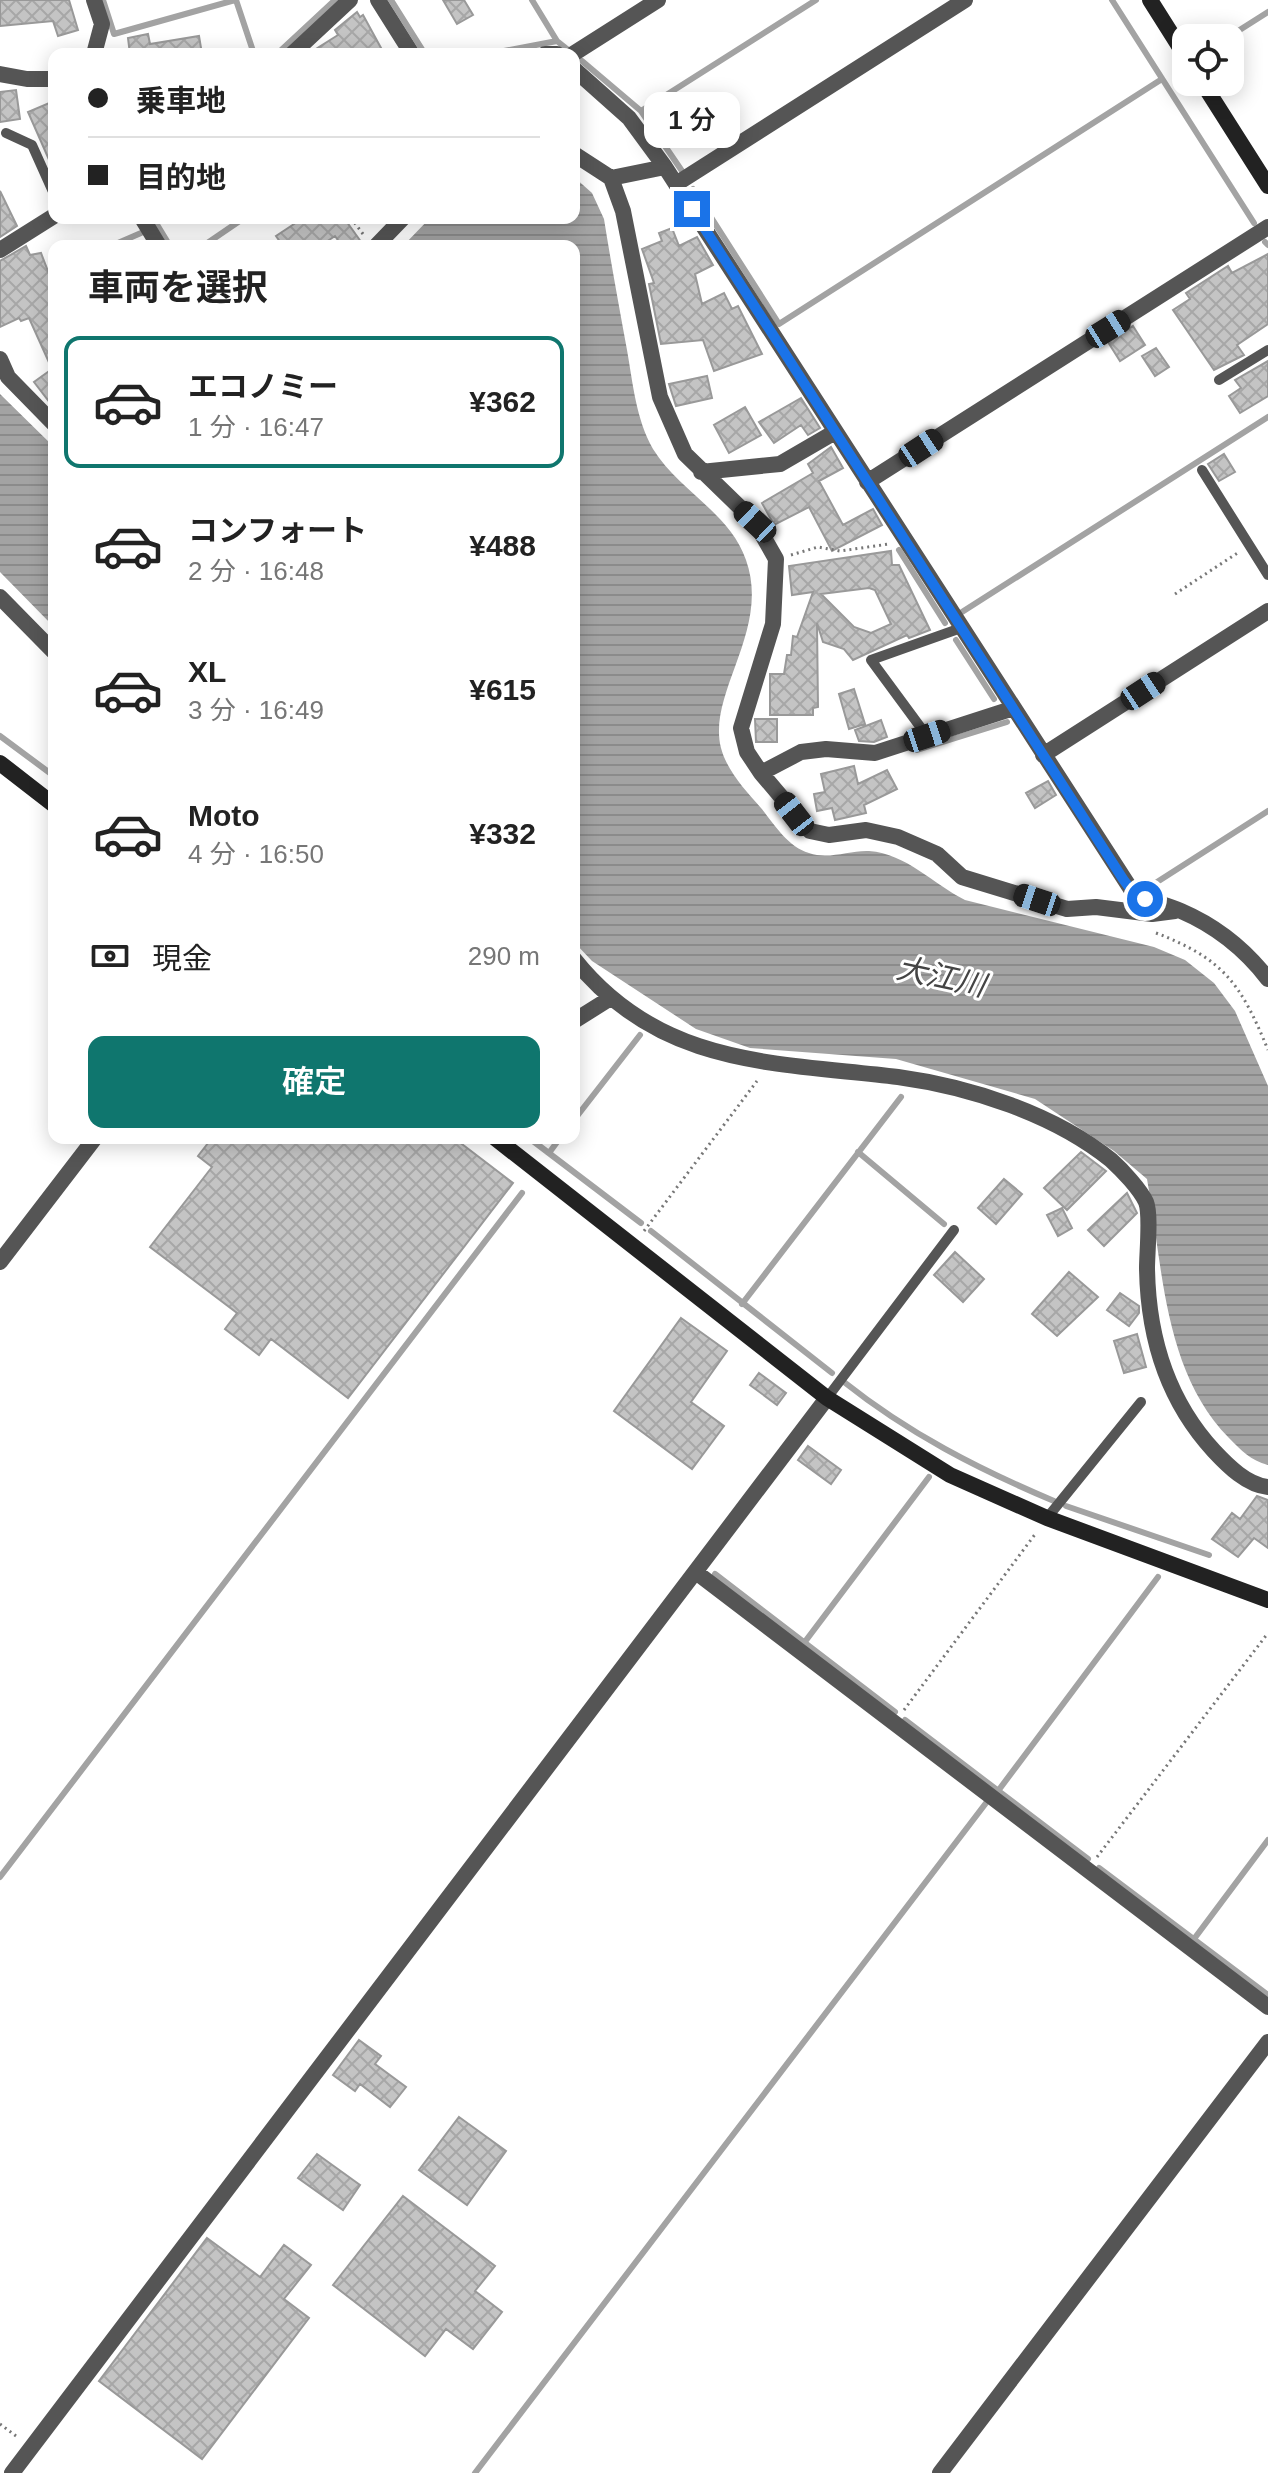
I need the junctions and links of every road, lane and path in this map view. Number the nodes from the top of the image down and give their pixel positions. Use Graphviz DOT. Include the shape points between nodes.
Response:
graph roads {
  1 [pos="94,0"];
  2 [pos="350,0"];
  3 [pos="378,0"];
  4 [pos="658,0"];
  5 [pos="965,0"];
  6 [pos="1150,0"];
  7 [pos="1172,35"];
  8 [pos="96,48"];
  9 [pos="298,48"];
  10 [pos="408,48"];
  11 [pos="580,50"];
  12 [pos="0,74"];
  13 [pos="580,74"];
  14 [pos="48,79"];
  15 [pos="1211,96"];
  16 [pos="6,133"];
  17 [pos="580,158"];
  18 [pos="665,167"];
  19 [pos="611,178"];
  20 [pos="48,181"];
  21 [pos="676,184"];
  22 [pos="1268,186"];
  23 [pos="48,220"];
  24 [pos="356,224"];
  25 [pos="395,224"];
  26 [pos="1268,227"];
  27 [pos="370,240"];
  28 [pos="372,240"];
  29 [pos="0,250"];
  30 [pos="1268,350"];
  31 [pos="0,359"];
  32 [pos="1219,380"];
  33 [pos="48,418"];
  34 [pos="835,432"];
  35 [pos="1202,470"];
  36 [pos="701,472"];
  37 [pos="867,482"];
  38 [pos="905,541"];
  39 [pos="1249,545"];
  40 [pos="776,559"];
  41 [pos="1268,575"];
  42 [pos="1175,594"];
  43 [pos="0,597"];
  44 [pos="1268,611"];
  45 [pos="961,628"];
  46 [pos="48,646"];
  47 [pos="1011,709"];
  48 [pos="927,736"];
  49 [pos="1043,755"];
  50 [pos="0,763"];
  51 [pos="761,773"];
  52 [pos="48,800"];
  53 [pos="1180,910"];
  54 [pos="1150,930"];
  55 [pos="580,966"];
  56 [pos="1268,979"];
  57 [pos="609,999"];
  58 [pos="580,1017"];
  59 [pos="1268,1050"];
  60 [pos="757,1081"];
  61 [pos="90,1144"];
  62 [pos="503,1144"];
  63 [pos="954,1230"];
  64 [pos="633,1245"];
  65 [pos="0,1262"];
  66 [pos="827,1398"];
  67 [pos="1141,1402"];
  68 [pos="1268,1487"];
  69 [pos="1047,1518"];
  70 [pos="697,1573"];
  71 [pos="1268,1600"];
  72 [pos="1268,1633"];
  73 [pos="895,1723"];
  74 [pos="1087,1870"];
  75 [pos="1268,2007"];
  76 [pos="1268,2042"];
  77 [pos="0,2424"];
  78 [pos="32,2448"];
  79 [pos="12,2473"];
  80 [pos="940,2473"];
  1 -- 8 [label="street" via="102,24"];
  2 -- 9 [label="street"];
  3 -- 10 [label="street"];
  4 -- 11 [label="street"];
  5 -- 21 [label="street"];
  6 -- 7 [label="street"];
  12 -- 14 [label="street"];
  13 -- 18 [label="street" via="629,118"];
  15 -- 22 [label="street"];
  16 -- 20 [label="lane" via="32,145"];
  17 -- 19 [label="street"];
  18 -- 19 [label="street"];
  18 -- 21 [label="street"];
  19 -- 36 [label="street" via="623,211 660,397 685,454"];
  21 -- 34 [label="street"];
  23 -- 29 [label="street"];
  24 -- 27 [label="path"];
  25 -- 28 [label="street"];
  26 -- 37 [label="street"];
  30 -- 32 [label="lane"];
  31 -- 33 [label="street" via="8,377"];
  34 -- 36 [label="street" via="780,464"];
  34 -- 37 [label="street"];
  35 -- 39 [label="lane"];
  36 -- 40 [label="street" via="755,522"];
  37 -- 38 [label="street"];
  38 -- 40 [label="path" via="840,551 818,547"];
  38 -- 45 [label="street"];
  39 -- 41 [label="lane"];
  39 -- 42 [label="path"];
  40 -- 51 [label="street" via="773,624 741,728 747,752"];
  43 -- 46 [label="street"];
  44 -- 49 [label="street"];
  45 -- 47 [label="street"];
  45 -- 48 [label="lane" via="871,660"];
  47 -- 48 [label="street"];
  47 -- 49 [label="street"];
  48 -- 51 [label="street" via="875,753 801,752"];
  49 -- 53 [label="street" via="1134,894"];
  50 -- 52 [label="street"];
  51 -- 53 [label="street" via="810,831 829,835 866,830 898,837 937,854 962,877 1067,909 1152,914"];
  53 -- 56 [label="street" via="1224,933"];
  54 -- 59 [label="path" via="1196,948 1235,983"];
  55 -- 57 [label="street"];
  57 -- 58 [label="street"];
  57 -- 68 [label="street" via="689,1042 737,1059 902,1078 977,1095 1081,1140 1113,1162 1147,1203 1147,1280 1162,1370 1188,1424 1225,1464 1257,1486"];
  60 -- 64 [label="path"];
  61 -- 65 [label="street"];
  62 -- 64 [label="street"];
  63 -- 66 [label="lane"];
  64 -- 66 [label="street"];
  66 -- 69 [label="street" via="950,1475"];
  66 -- 70 [label="street"];
  67 -- 69 [label="lane"];
  69 -- 71 [label="street"];
  69 -- 73 [label="path"];
  70 -- 73 [label="street"];
  70 -- 78 [label="street"];
  72 -- 74 [label="path"];
  73 -- 74 [label="street"];
  74 -- 75 [label="street"];
  76 -- 80 [label="street"];
  77 -- 78 [label="path"];
  78 -- 79 [label="street"];
}
